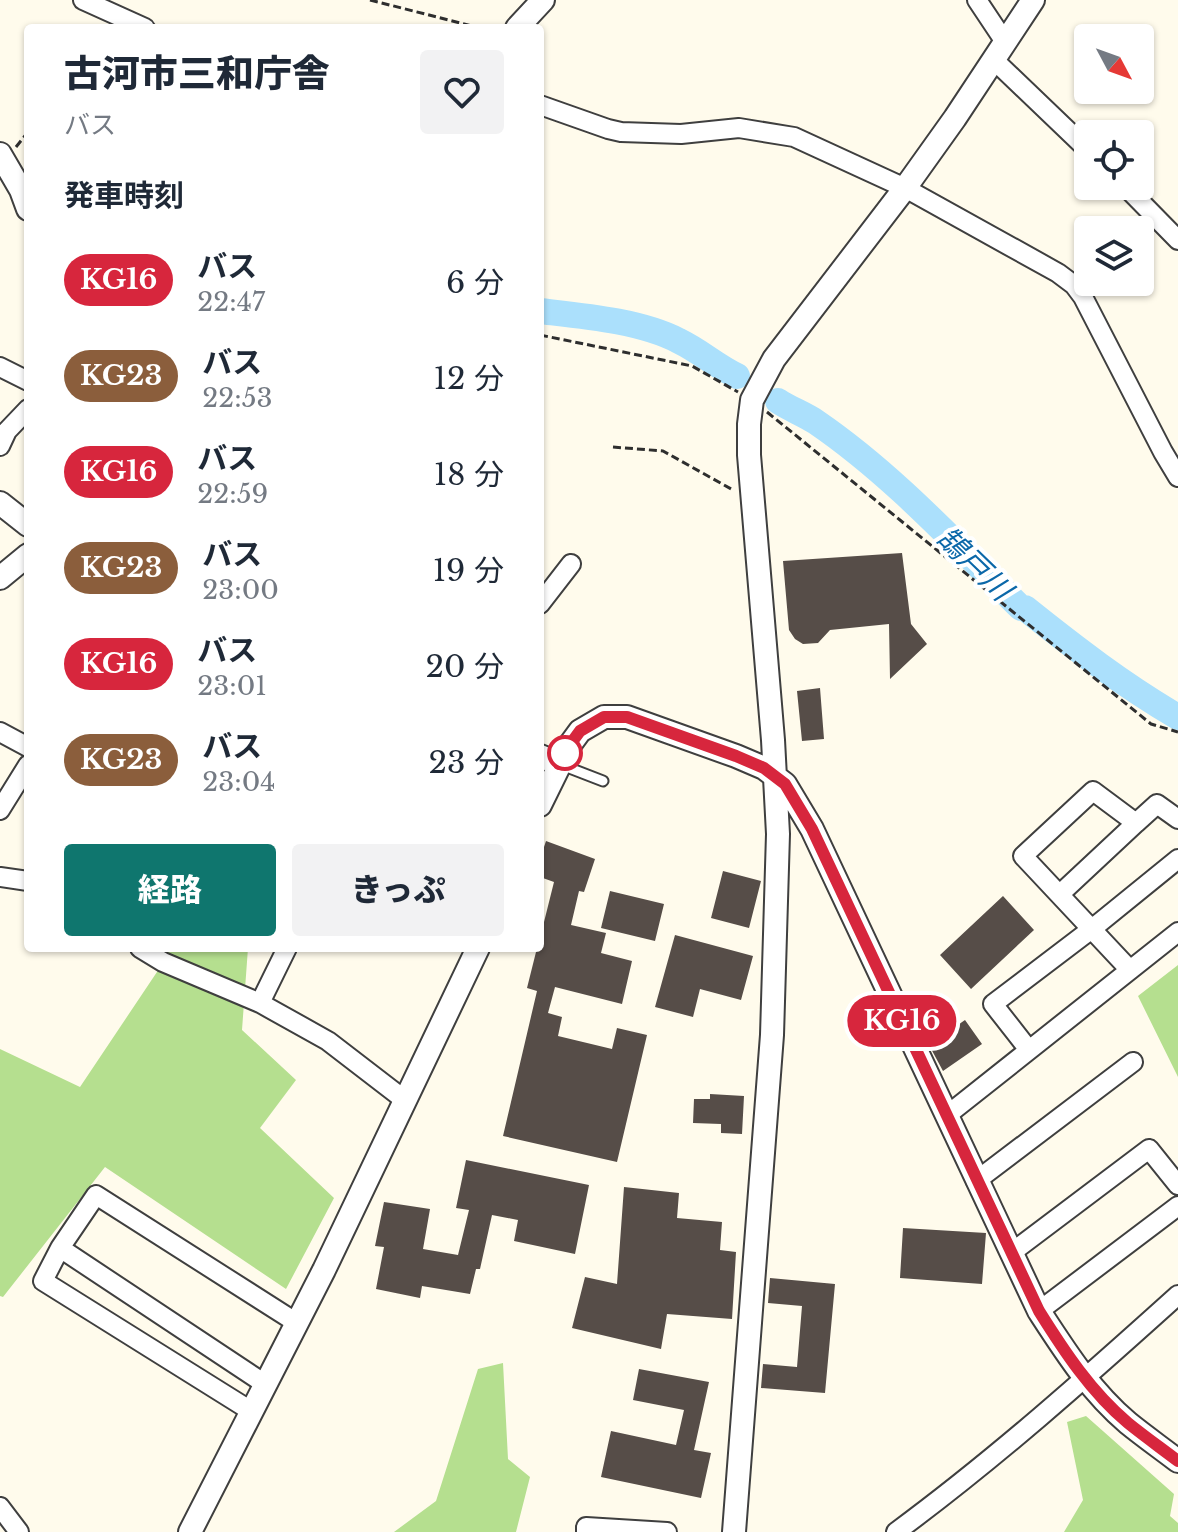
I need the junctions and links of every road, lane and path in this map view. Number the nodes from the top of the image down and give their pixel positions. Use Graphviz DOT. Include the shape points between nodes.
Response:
graph roads {
  1 [pos="83,0"];
  2 [pos="370,0"];
  3 [pos="543,0"];
  4 [pos="977,0"];
  5 [pos="1033,0"];
  6 [pos="136,24"];
  7 [pos="464,24"];
  8 [pos="521,24"];
  9 [pos="1000,51"];
  10 [pos="544,106"];
  11 [pos="1074,134"];
  12 [pos="0,154"];
  13 [pos="905,188"];
  14 [pos="24,198"];
  15 [pos="1139,200"];
  16 [pos="1178,240"];
  17 [pos="544,336"];
  18 [pos="0,367"];
  19 [pos="24,379"];
  20 [pos="752,400"];
  21 [pos="24,413"];
  22 [pos="2,435"];
  23 [pos="613,447"];
  24 [pos="1178,477"];
  25 [pos="754,501"];
  26 [pos="0,503"];
  27 [pos="24,522"];
  28 [pos="24,558"];
  29 [pos="571,564"];
  30 [pos="0,578"];
  31 [pos="544,599"];
  32 [pos="0,732"];
  33 [pos="1178,732"];
  34 [pos="24,745"];
  35 [pos="550,760"];
  36 [pos="24,771"];
  37 [pos="775,775"];
  38 [pos="603,781"];
  39 [pos="544,787"];
  40 [pos="0,810"];
  41 [pos="1178,819"];
  42 [pos="1136,823"];
  43 [pos="1178,859"];
  44 [pos="0,877"];
  45 [pos="24,878"];
  46 [pos="1060,894"];
  47 [pos="1093,928"];
  48 [pos="1178,932"];
  49 [pos="147,952"];
  50 [pos="285,952"];
  51 [pos="476,952"];
  52 [pos="1130,970"];
  53 [pos="260,1003"];
  54 [pos="1029,1050"];
  55 [pos="1133,1062"];
  56 [pos="406,1101"];
  57 [pos="946,1116"];
  58 [pos="976,1181"];
  59 [pos="1178,1185"];
  60 [pos="1178,1206"];
  61 [pos="60,1248"];
  62 [pos="1011,1253"];
  63 [pos="1178,1295"];
  64 [pos="1039,1311"];
  65 [pos="297,1323"];
  66 [pos="1086,1379"];
  67 [pos="265,1384"];
  68 [pos="251,1411"];
  69 [pos="1178,1461"];
  70 [pos="190,1532"];
  71 [pos="586,1532"];
  72 [pos="667,1532"];
  73 [pos="734,1532"];
  74 [pos="896,1532"];
  1 -- 6 [label="street"];
  2 -- 7 [label="path"];
  3 -- 8 [label="street"];
  4 -- 9 [label="street"];
  5 -- 9 [label="street"];
  9 -- 11 [label="street"];
  9 -- 13 [label="street"];
  10 -- 13 [label="street" via="621,132 681,134 739,128 794,137"];
  12 -- 14 [label="street"];
  13 -- 20 [label="street" via="774,359"];
  13 -- 24 [label="street" via="1074,285"];
  15 -- 16 [label="street"];
  17 -- 20 [label="path" via="692,366"];
  18 -- 19 [label="street"];
  20 -- 25 [label="street" via="749,455"];
  20 -- 33 [label="path" via="1151,724"];
  21 -- 22 [label="street"];
  23 -- 25 [label="path" via="663,451"];
  25 -- 37 [label="street"];
  26 -- 27 [label="street"];
  28 -- 30 [label="street"];
  29 -- 31 [label="street"];
  32 -- 34 [label="street"];
  35 -- 37 [label="street" via="580,731 604,717 618,716 736,756"];
  35 -- 38 [label="lane"];
  35 -- 39 [label="street"];
  36 -- 40 [label="street"];
  37 -- 57 [label="street" via="812,829"];
  37 -- 73 [label="street" via="772,1035"];
  41 -- 42 [label="street" via="1157,804"];
  42 -- 46 [label="street"];
  42 -- 46 [label="street" via="1093,791 1034,845 1023,856"];
  43 -- 47 [label="street"];
  44 -- 45 [label="street"];
  46 -- 47 [label="street"];
  47 -- 52 [label="street"];
  47 -- 54 [label="street" via="993,1004"];
  48 -- 52 [label="street"];
  49 -- 53 [label="street"];
  50 -- 53 [label="street"];
  51 -- 56 [label="street"];
  52 -- 54 [label="street"];
  53 -- 56 [label="street" via="328,1041"];
  54 -- 57 [label="street"];
  55 -- 58 [label="street"];
  56 -- 65 [label="street"];
  57 -- 58 [label="street"];
  58 -- 62 [label="street"];
  59 -- 62 [label="street" via="1149,1149"];
  60 -- 64 [label="street"];
  61 -- 65 [label="street" via="96,1195"];
  61 -- 67 [label="street"];
  61 -- 68 [label="street" via="43,1281"];
  62 -- 64 [label="street"];
  63 -- 66 [label="street"];
  64 -- 66 [label="street"];
  65 -- 67 [label="street"];
  66 -- 69 [label="street" via="1128,1422"];
  66 -- 74 [label="street"];
  67 -- 68 [label="street"];
  68 -- 70 [label="street"];
  71 -- 72 [label="street" via="586,1527"];
}
